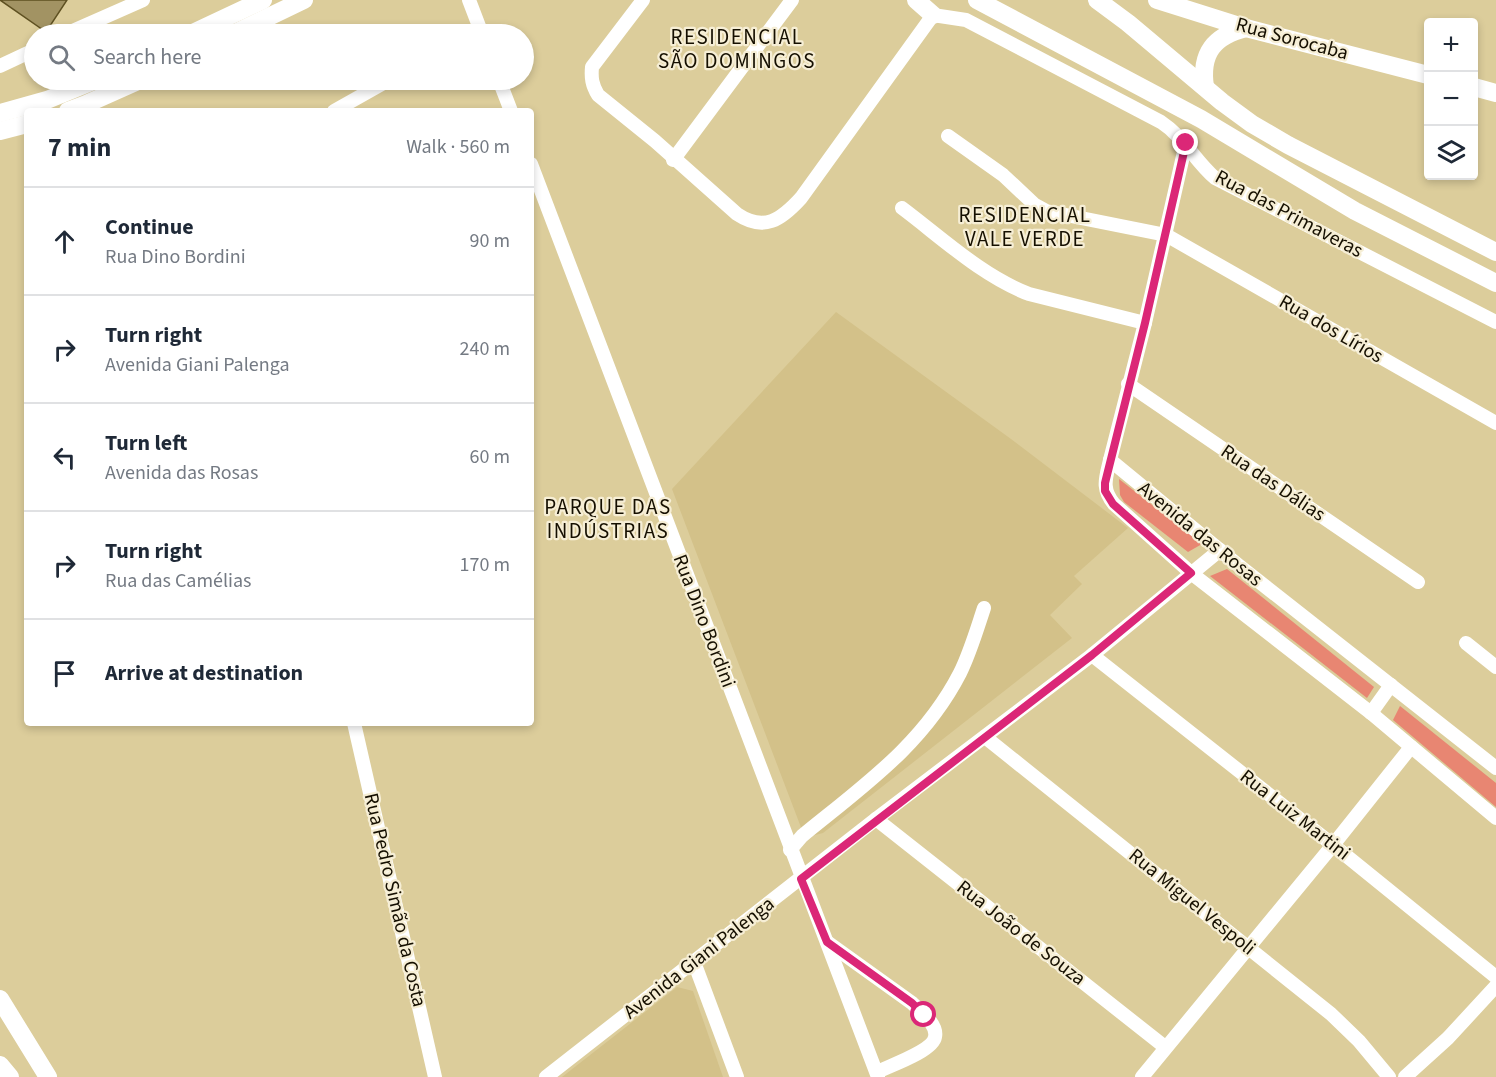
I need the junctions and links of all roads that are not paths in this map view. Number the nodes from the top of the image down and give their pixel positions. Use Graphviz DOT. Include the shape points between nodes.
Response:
graph roads {
  1 [pos="144,0"];
  2 [pos="263,0"];
  3 [pos="304,0"];
  4 [pos="469,0"];
  5 [pos="643,0"];
  6 [pos="792,0"];
  7 [pos="916,0"];
  8 [pos="977,0"];
  9 [pos="1096,0"];
  10 [pos="1157,0"];
  11 [pos="933,15"];
  12 [pos="89,24"];
  13 [pos="212,24"];
  14 [pos="253,24"];
  15 [pos="474,24"];
  16 [pos="1246,28"];
  17 [pos="24,55"];
  18 [pos="0,66"];
  19 [pos="1424,74"];
  20 [pos="1205,87"];
  21 [pos="1478,88"];
  22 [pos="69,90"];
  23 [pos="118,90"];
  24 [pos="371,90"];
  25 [pos="503,90"];
  26 [pos="1496,93"];
  27 [pos="76,108"];
  28 [pos="339,108"];
  29 [pos="510,108"];
  30 [pos="0,113"];
  31 [pos="24,124"];
  32 [pos="0,131"];
  33 [pos="948,136"];
  34 [pos="1186,143"];
  35 [pos="673,160"];
  36 [pos="534,172"];
  37 [pos="902,208"];
  38 [pos="1166,235"];
  39 [pos="1496,252"];
  40 [pos="1496,283"];
  41 [pos="1496,322"];
  42 [pos="1145,323"];
  43 [pos="1128,384"];
  44 [pos="1496,423"];
  45 [pos="1110,460"];
  46 [pos="1220,550"];
  47 [pos="1191,573"];
  48 [pos="1418,582"];
  49 [pos="984,608"];
  50 [pos="1466,643"];
  51 [pos="1092,655"];
  52 [pos="1496,667"];
  53 [pos="1391,685"];
  54 [pos="1371,713"];
  55 [pos="355,726"];
  56 [pos="985,737"];
  57 [pos="1411,747"];
  58 [pos="1496,768"];
  59 [pos="1496,818"];
  60 [pos="876,819"];
  61 [pos="1334,846"];
  62 [pos="790,850"];
  63 [pos="801,879"];
  64 [pos="827,942"];
  65 [pos="1250,948"];
  66 [pos="694,962"];
  67 [pos="1496,977"];
  68 [pos="1496,986"];
  69 [pos="0,999"];
  70 [pos="1165,1047"];
  71 [pos="0,1065"];
  72 [pos="877,1075"];
  73 [pos="10,1077"];
  74 [pos="48,1077"];
  75 [pos="435,1077"];
  76 [pos="546,1077"];
  77 [pos="737,1077"];
  78 [pos="1142,1077"];
  79 [pos="1389,1077"];
  80 [pos="1406,1077"];
  1 -- 12 [label="street"];
  2 -- 13 [label="main road"];
  3 -- 14 [label="main road"];
  4 -- 15 [label="street"];
  5 -- 35 [label="street" via="592,67 591,78 598,95"];
  6 -- 35 [label="street"];
  7 -- 11 [label="main road"];
  8 -- 40 [label="main road" via="1201,118 1355,211"];
  9 -- 20 [label="main road"];
  10 -- 16 [label="main road, Rua Sorocaba"];
  11 -- 34 [label="street, Rua das Primaveras" via="966,20 1161,122"];
  11 -- 35 [label="street" via="801,198 776,220 748,221"];
  16 -- 19 [label="main road, Rua Sorocaba"];
  16 -- 20 [label="main road" via="1229,33 1210,50 1203,74"];
  17 -- 18 [label="street"];
  20 -- 39 [label="main road" via="1252,124 1288,145"];
  21 -- 26 [label="main road"];
  22 -- 30 [label="main road"];
  23 -- 27 [label="main road"];
  24 -- 28 [label="street"];
  25 -- 29 [label="street"];
  31 -- 32 [label="main road"];
  33 -- 38 [label="street, Rua dos Lírios" via="1046,211"];
  34 -- 38 [label="street"];
  34 -- 41 [label="street, Rua das Primaveras" via="1201,166 1215,178"];
  36 -- 62 [label="street, Rua Dino Bordini"];
  37 -- 42 [label="street" via="1012,288"];
  38 -- 42 [label="street"];
  38 -- 44 [label="street, Rua dos Lírios"];
  42 -- 43 [label="street"];
  43 -- 45 [label="street"];
  43 -- 48 [label="street, Rua das Dálias"];
  45 -- 46 [label="street, Avenida das Rosas"];
  45 -- 47 [label="street, Avenida das Rosas" via="1105,483 1110,499"];
  46 -- 47 [label="street, Avenida Giani Palenga"];
  46 -- 53 [label="street, Avenida das Rosas"];
  47 -- 51 [label="street, Avenida Giani Palenga"];
  47 -- 54 [label="street, Avenida das Rosas"];
  49 -- 62 [label="street" via="961,672 920,734"];
  50 -- 52 [label="street"];
  51 -- 56 [label="street, Avenida Giani Palenga"];
  51 -- 61 [label="street, Rua Luiz Martini"];
  53 -- 54 [label="street"];
  53 -- 58 [label="street, Avenida das Rosas"];
  54 -- 57 [label="street, Avenida das Rosas"];
  55 -- 75 [label="street, Rua Pedro Simão da Costa"];
  56 -- 60 [label="street, Avenida Giani Palenga"];
  56 -- 65 [label="street, Rua Miguel Vespoli"];
  57 -- 59 [label="street, Avenida das Rosas"];
  57 -- 61 [label="street"];
  60 -- 63 [label="street, Avenida Giani Palenga"];
  60 -- 70 [label="street, Rua João de Souza"];
  61 -- 65 [label="street"];
  61 -- 67 [label="street, Rua Luiz Martini"];
  62 -- 63 [label="street, Rua Dino Bordini"];
  63 -- 64 [label="street, Rua Dino Bordini"];
  63 -- 66 [label="street, Avenida Giani Palenga"];
  64 -- 72 [label="street, Rua Dino Bordini"];
  64 -- 72 [label="street, Rua Dino Bordini" via="912,1003 935,1030 936,1037 923,1051"];
  65 -- 70 [label="street"];
  65 -- 79 [label="street, Rua Miguel Vespoli" via="1331,1014"];
  66 -- 76 [label="street, Avenida Giani Palenga"];
  66 -- 77 [label="street"];
  68 -- 80 [label="street"];
  69 -- 74 [label="main road"];
  70 -- 78 [label="street"];
  71 -- 73 [label="main road"];
}
